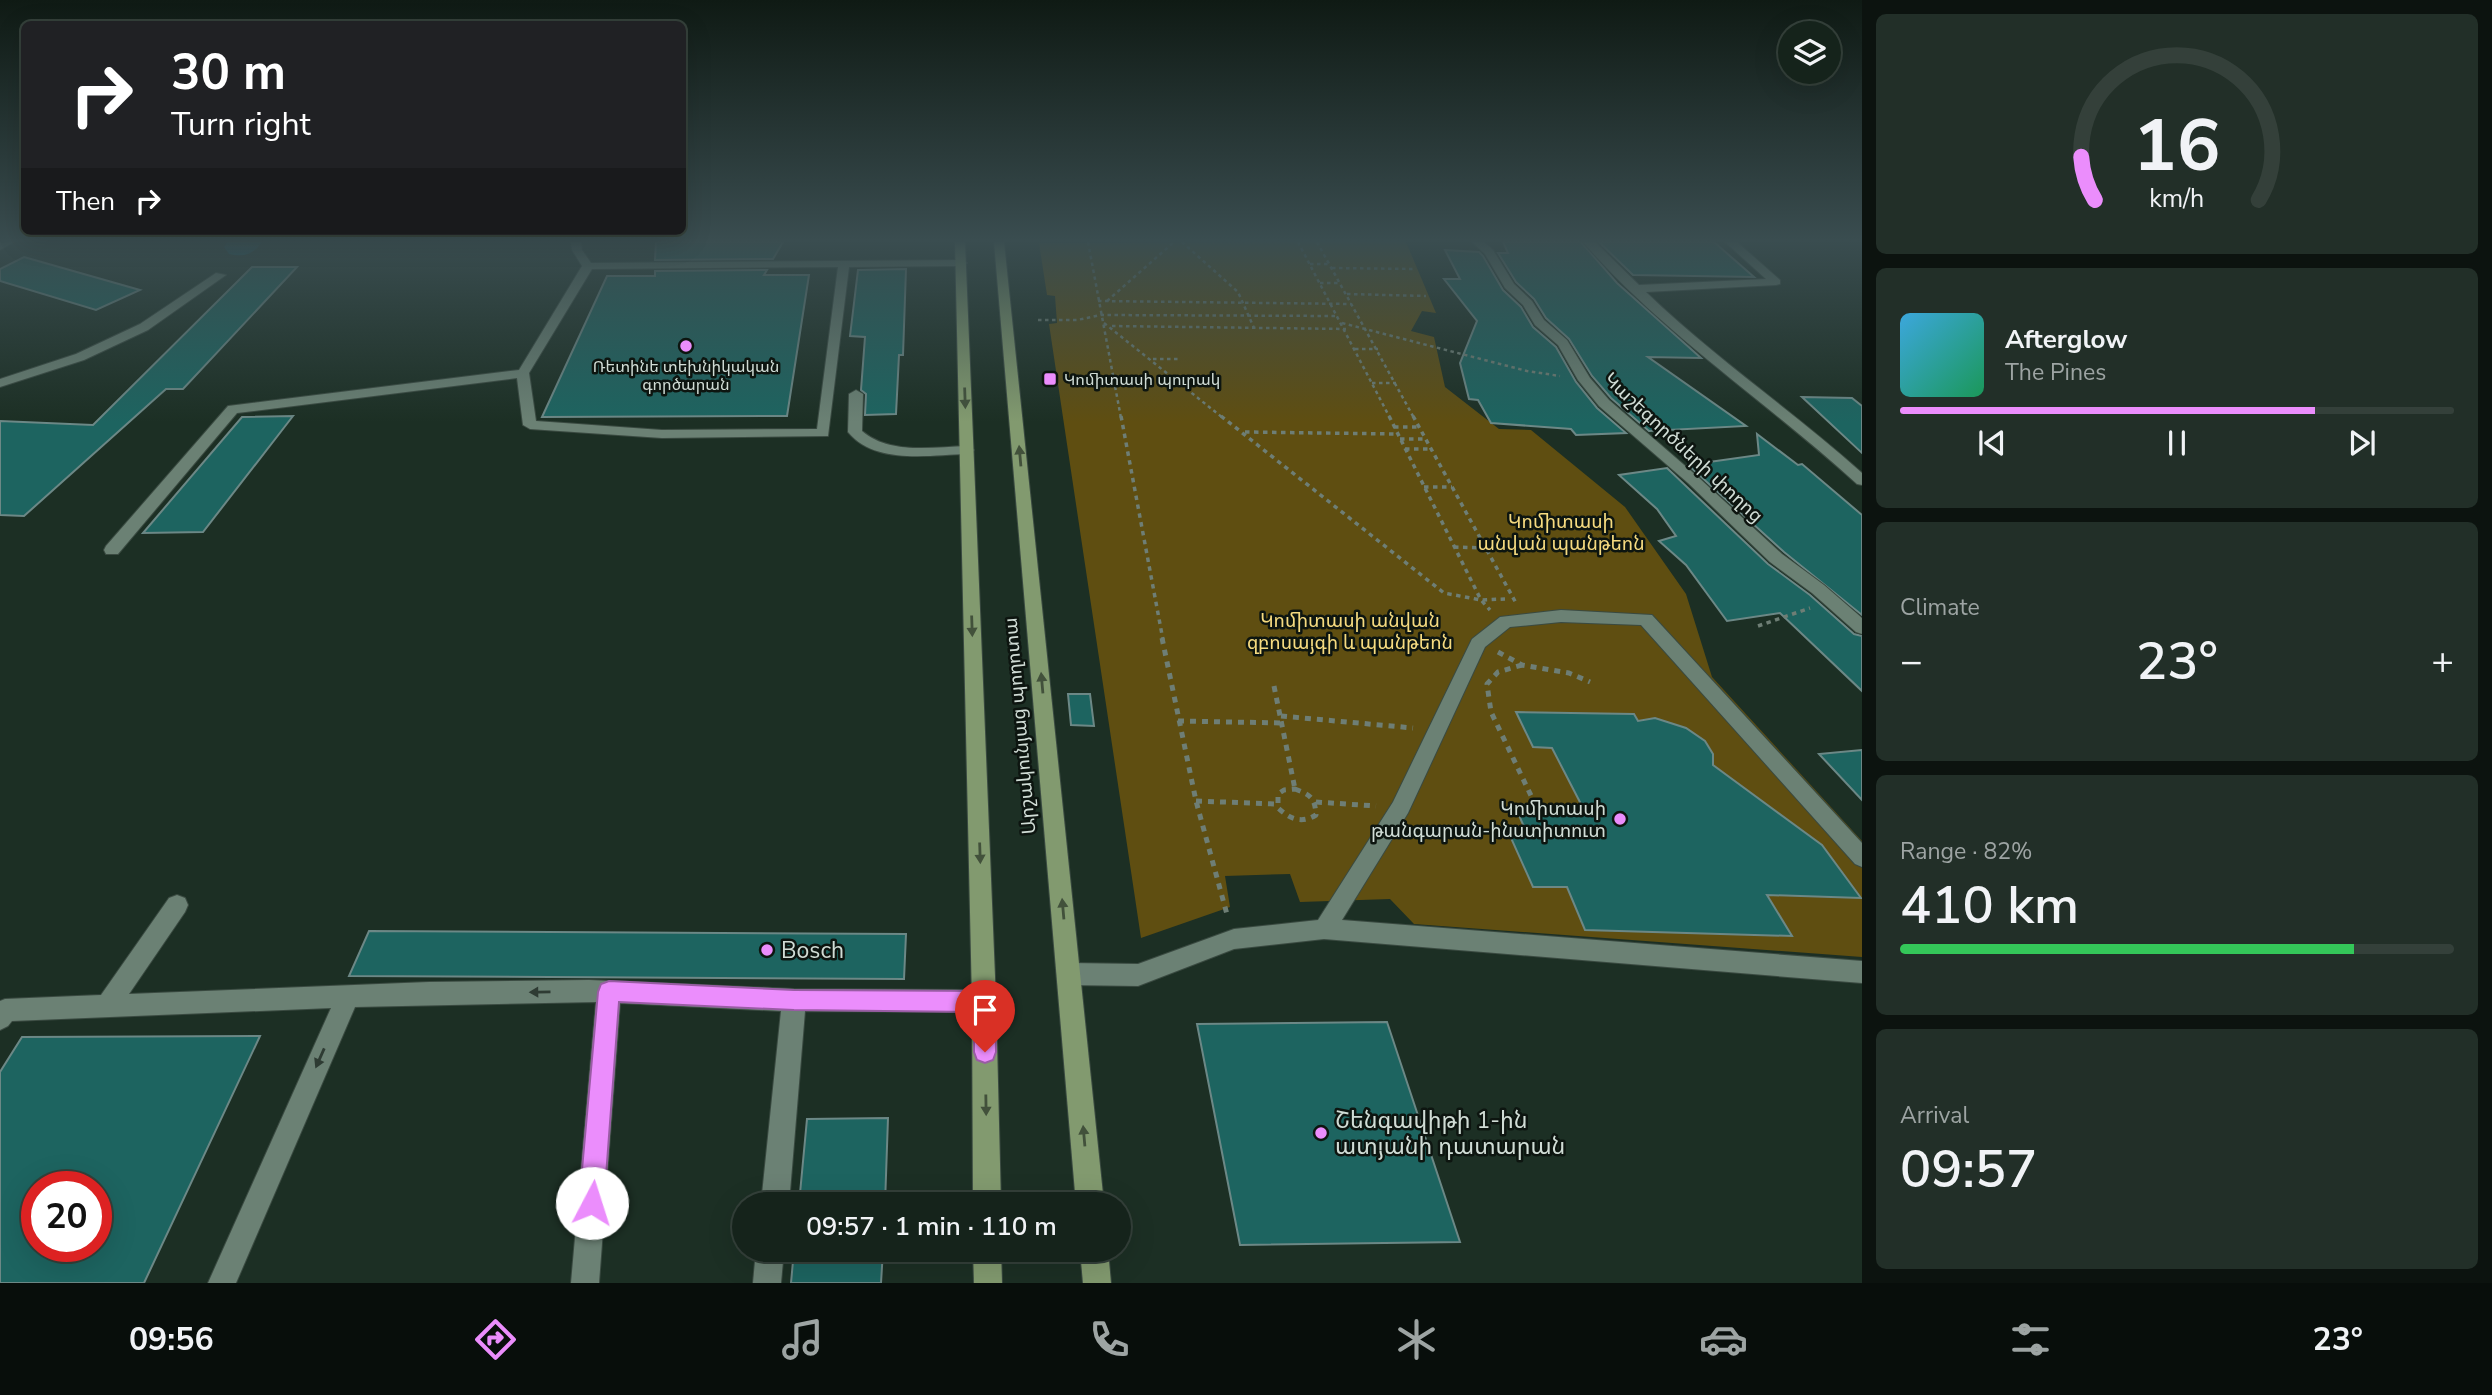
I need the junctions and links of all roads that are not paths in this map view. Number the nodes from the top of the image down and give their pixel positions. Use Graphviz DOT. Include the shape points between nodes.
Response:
graph roads {
  1 [pos="181,302"];
  2 [pos="566,302"];
  3 [pos="839,302"];
  4 [pos="962,302"];
  5 [pos="1005,302"];
  6 [pos="1527,302"];
  7 [pos="1650,302"];
  8 [pos="523,373"];
  9 [pos="0,383"];
  10 [pos="856,394"];
  11 [pos="967,450"];
  12 [pos="1862,481"];
  13 [pos="112,550"];
  14 [pos="1862,628"];
  15 [pos="1862,858"];
  16 [pos="177,905"];
  17 [pos="1324,929"];
  18 [pos="1862,972"];
  19 [pos="1069,974"];
  20 [pos="609,992"];
  21 [pos="348,996"];
  22 [pos="794,1000"];
  23 [pos="984,1002"];
  24 [pos="108,1005"];
  25 [pos="0,1017"];
  26 [pos="776,1192"];
  27 [pos="987,1192"];
  28 [pos="1089,1192"];
  29 [pos="769,1262"];
  30 [pos="987,1262"];
  31 [pos="1095,1262"];
  32 [pos="222,1283"];
  33 [pos="585,1283"];
  34 [pos="767,1283"];
  35 [pos="988,1283"];
  36 [pos="1097,1283"];
  1 -- 9 [label="street" via="144,327 80,357"];
  2 -- 8 [label="street"];
  3 -- 8 [label="street" via="822,433 662,434 530,425"];
  4 -- 11 [label="main road, Արշակունյաց պողոտա, one-way"];
  19 -- 5 [label="main road, Արշակունյաց պողոտա, one-way"];
  6 -- 14 [label="street, Կաշեգործների փողոց" via="1539,322 1563,343 1604,403 1776,558"];
  7 -- 12 [label="street"];
  8 -- 13 [label="street" via="233,409"];
  10 -- 11 [label="street" via="855,432 864,443 899,450"];
  11 -- 23 [label="main road, Արշակունյաց պողոտա, one-way"];
  15 -- 17 [label="street" via="1646,619 1506,621 1478,643 1401,807"];
  16 -- 24 [label="street"];
  17 -- 18 [label="street"];
  17 -- 19 [label="street" via="1234,939 1138,975"];
  28 -- 19 [label="main road, Արշակունյաց պողոտա, one-way"];
  20 -- 21 [label="street, one-way"];
  20 -- 22 [label="street"];
  20 -- 33 [label="street"];
  21 -- 24 [label="street"];
  21 -- 32 [label="street, one-way"];
  22 -- 23 [label="street"];
  22 -- 26 [label="street"];
  23 -- 27 [label="main road, Արշակունյաց պողոտա, one-way"];
  24 -- 25 [label="street" via="5,1010"];
  29 -- 34 [label="street"];
  30 -- 35 [label="main road"];
  31 -- 36 [label="main road"];
}
